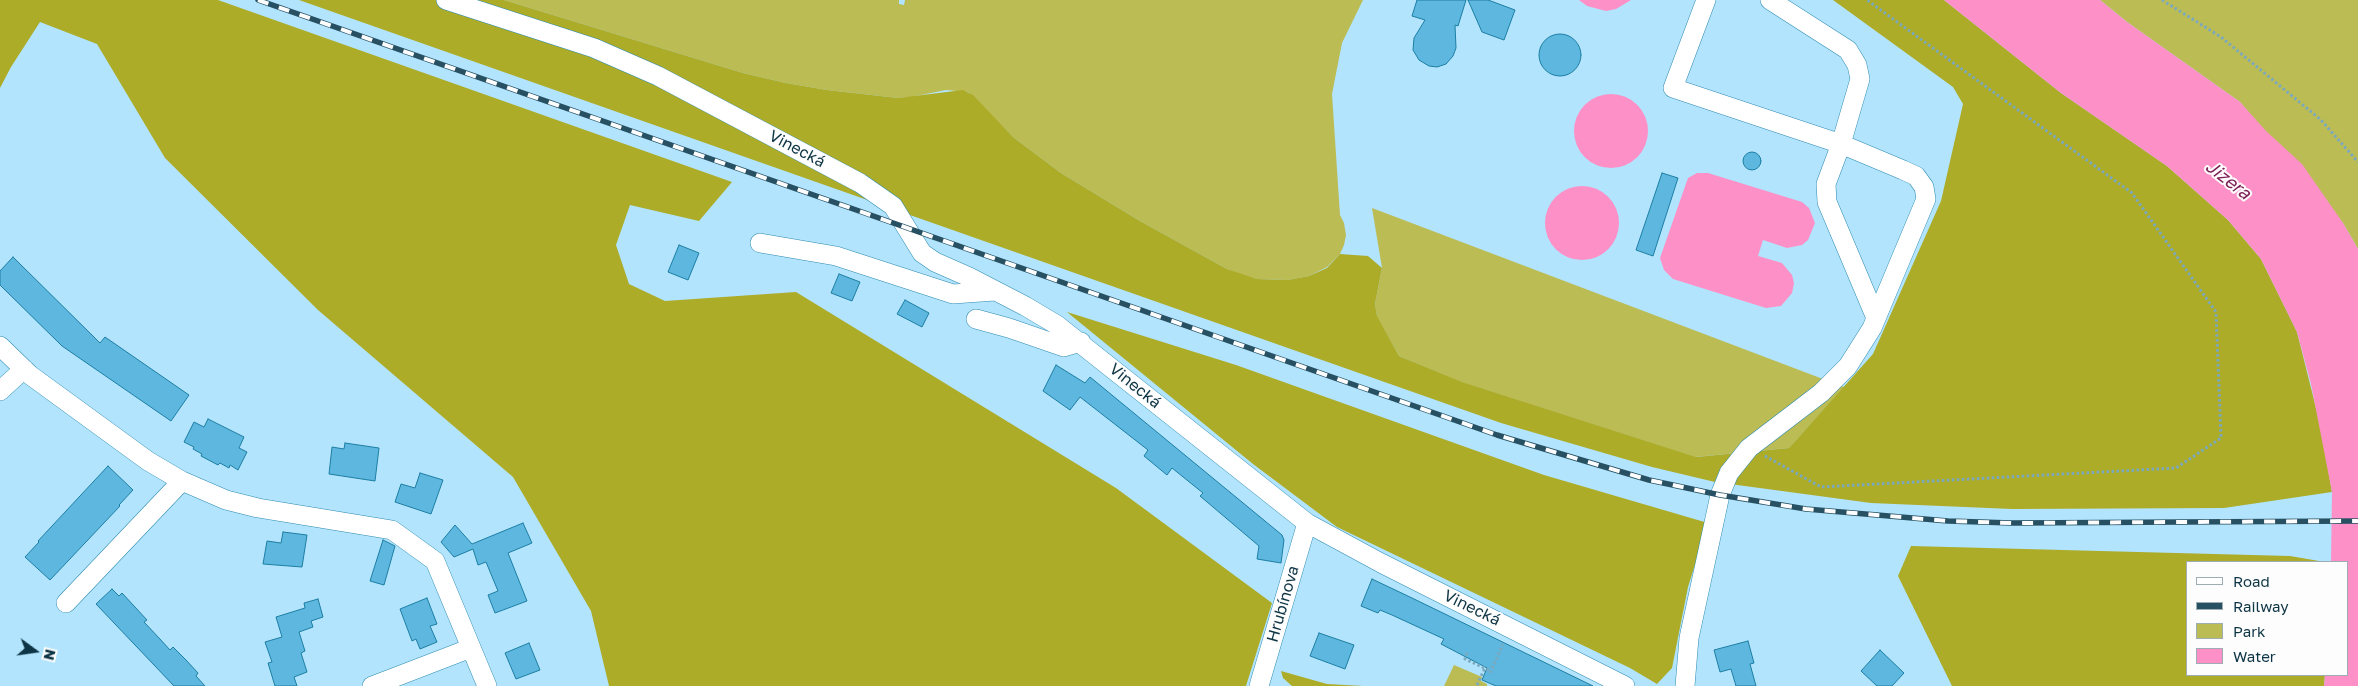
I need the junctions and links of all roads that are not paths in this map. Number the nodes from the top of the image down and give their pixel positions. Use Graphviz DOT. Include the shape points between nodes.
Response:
graph roads {
  1 [pos="446,0"];
  2 [pos="1706,0"];
  3 [pos="1770,0"];
  4 [pos="1841,144"];
  5 [pos="760,243"];
  6 [pos="995,291"];
  7 [pos="1876,318"];
  8 [pos="976,319"];
  9 [pos="1081,342"];
  10 [pos="0,346"];
  11 [pos="24,370"];
  12 [pos="0,391"];
  13 [pos="182,481"];
  14 [pos="1307,523"];
  15 [pos="66,603"];
  16 [pos="471,648"];
  17 [pos="372,686"];
  18 [pos="487,686"];
  19 [pos="1259,686"];
  20 [pos="1625,686"];
  21 [pos="1685,686"];
  1 -- 6 [label="street, Vinecká" via="594,48 658,76 867,187 893,206 922,253"];
  2 -- 4 [label="street" via="1673,88"];
  3 -- 4 [label="street" via="1848,50 1857,65 1860,80"];
  4 -- 7 [label="street" via="1826,184 1827,202"];
  4 -- 7 [label="street" via="1916,176 1924,187 1926,199"];
  5 -- 6 [label="street" via="836,256 953,294"];
  6 -- 9 [label="street, Vinecká" via="1049,320"];
  7 -- 21 [label="street" via="1848,366 1821,393 1749,448 1729,474 1720,495 1689,638"];
  8 -- 9 [label="street" via="1064,347"];
  9 -- 14 [label="street, Vinecká"];
  10 -- 11 [label="street"];
  11 -- 12 [label="street"];
  11 -- 13 [label="street" via="148,461"];
  13 -- 15 [label="street"];
  13 -- 16 [label="street" via="226,500 258,508 392,530 435,561"];
  14 -- 19 [label="street, Hrubínova"];
  14 -- 20 [label="street, Vinecká"];
  16 -- 17 [label="street"];
  16 -- 18 [label="street"];
}
